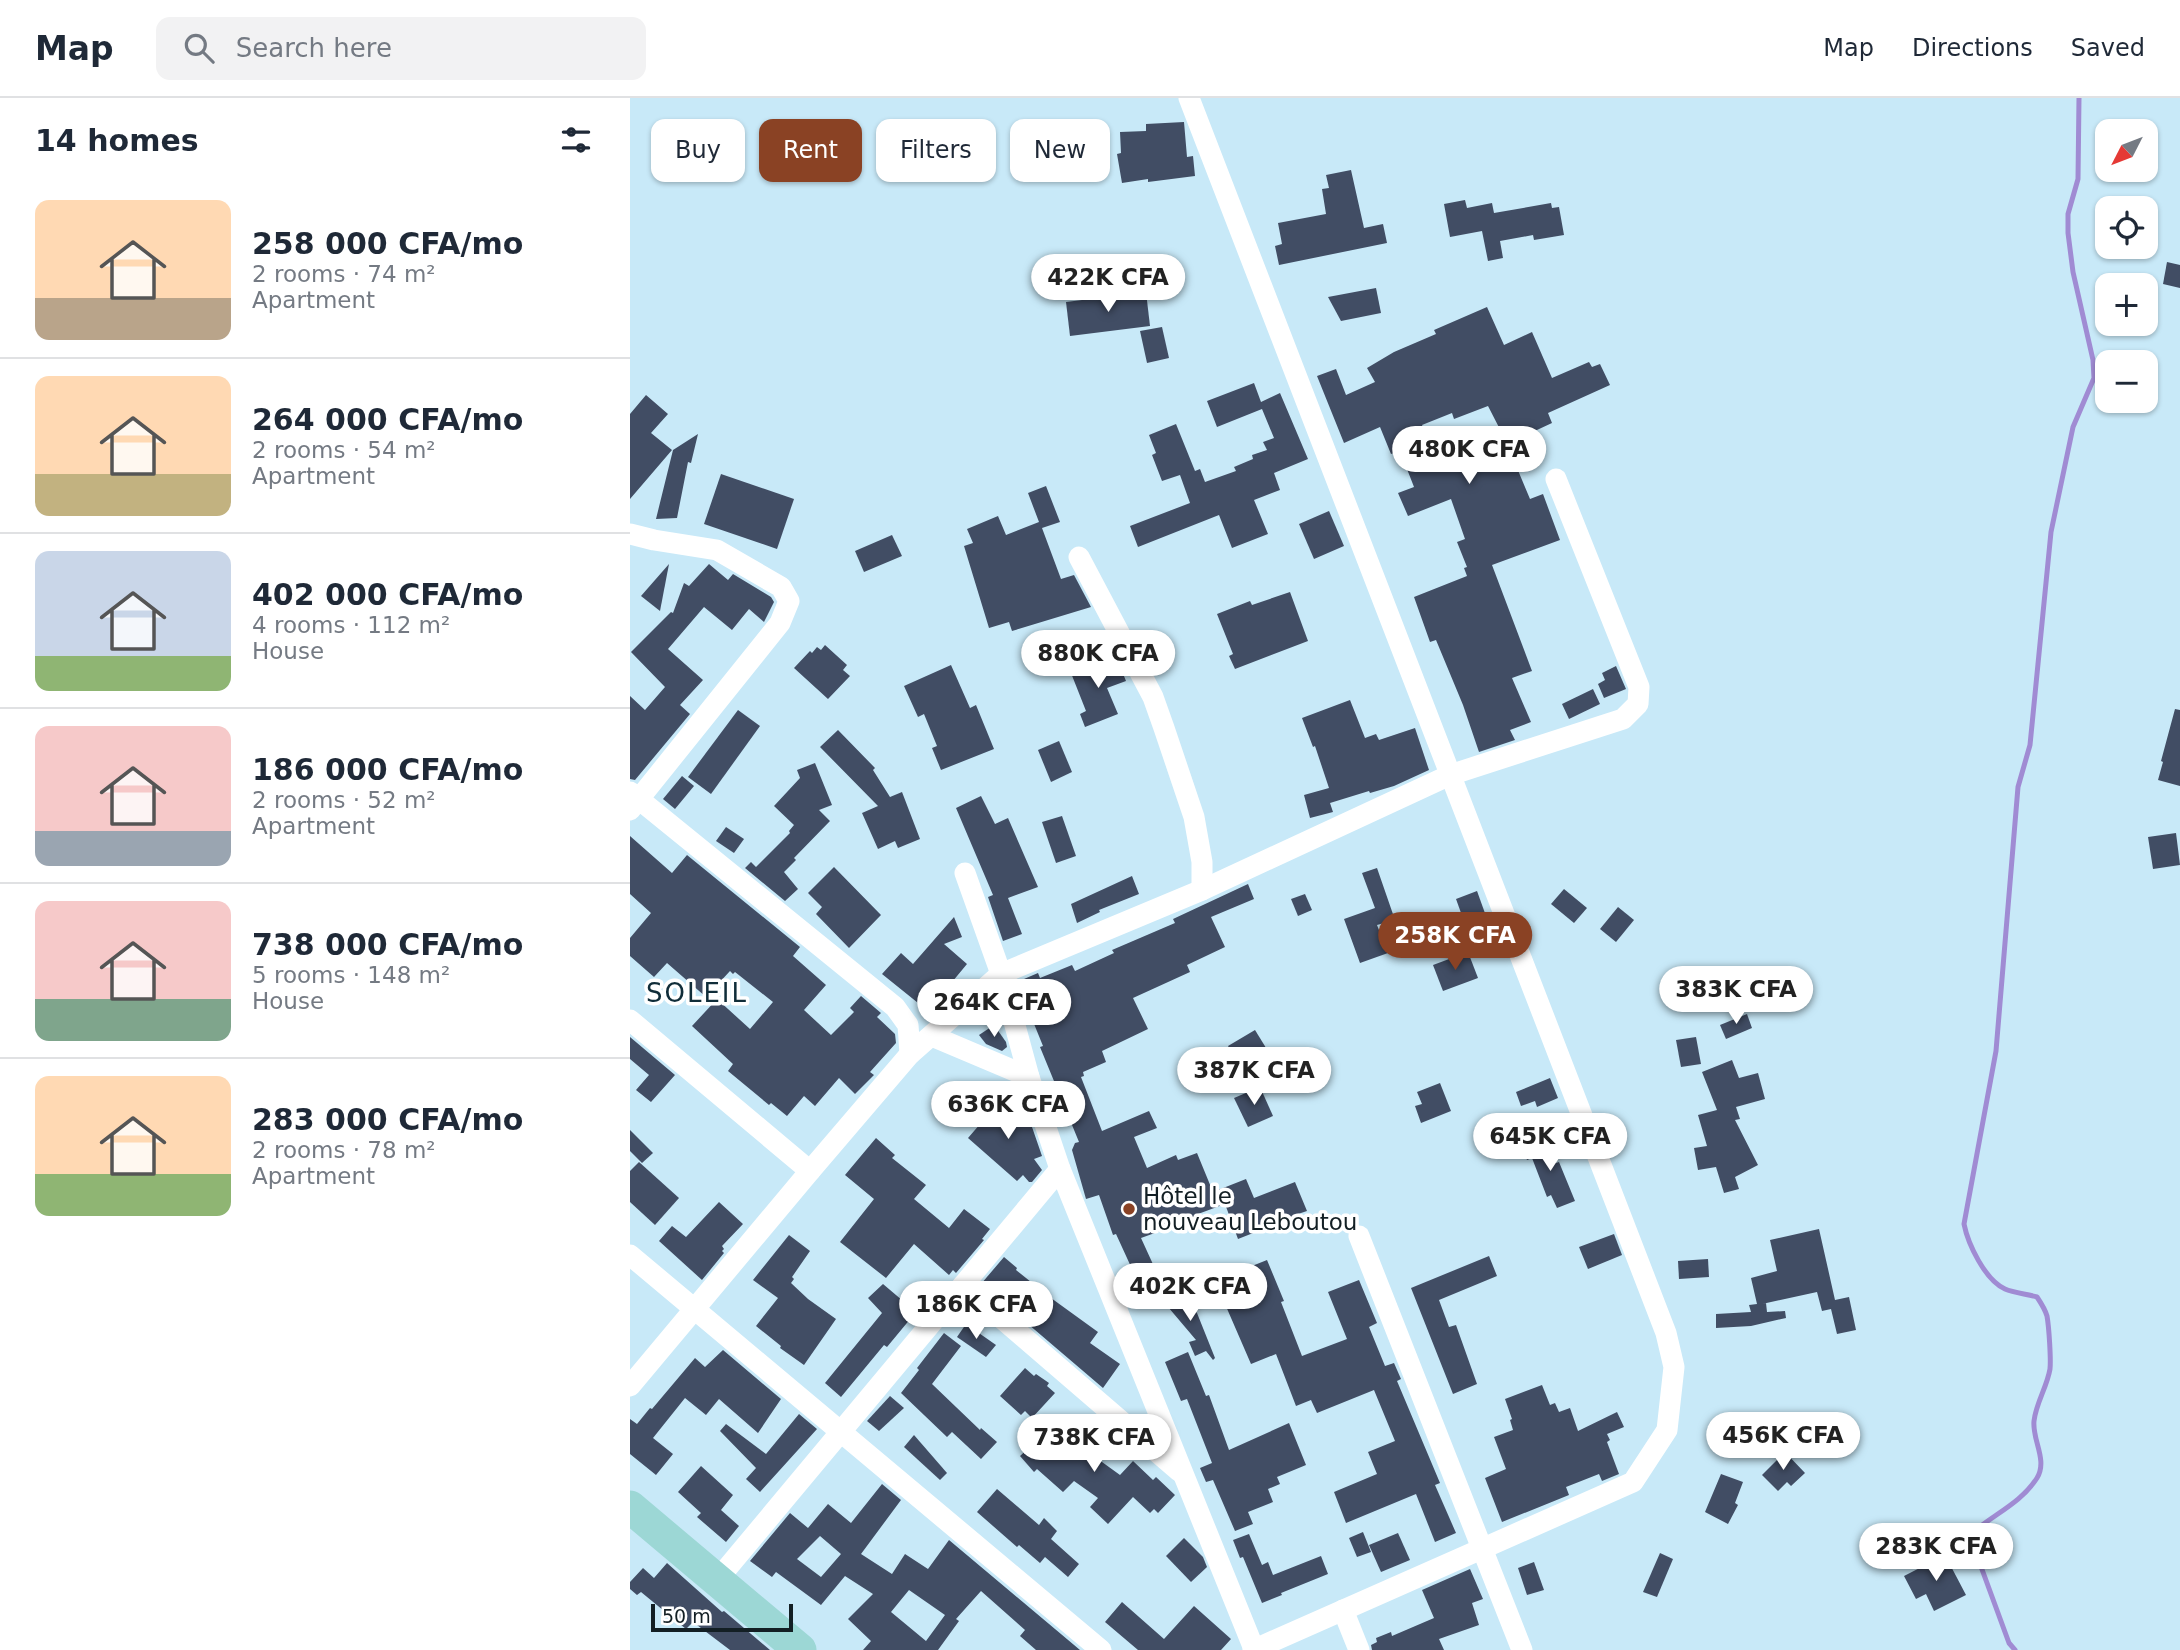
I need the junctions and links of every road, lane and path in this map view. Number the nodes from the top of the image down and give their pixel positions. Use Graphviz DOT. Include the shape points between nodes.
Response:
graph roads {
  1 [pos="1189,98"];
  2 [pos="1556,479"];
  3 [pos="630,534"];
  4 [pos="1079,557"];
  5 [pos="1450,775"];
  6 [pos="633,800"];
  7 [pos="965,873"];
  8 [pos="1202,890"];
  9 [pos="1001,974"];
  10 [pos="630,1020"];
  11 [pos="932,1036"];
  12 [pos="910,1054"];
  13 [pos="1028,1077"];
  14 [pos="1060,1169"];
  15 [pos="810,1171"];
  16 [pos="1359,1236"];
  17 [pos="630,1255"];
  18 [pos="963,1284"];
  19 [pos="694,1309"];
  20 [pos="630,1386"];
  21 [pos="841,1432"];
  22 [pos="1184,1474"];
  23 [pos="630,1507"];
  24 [pos="1482,1549"];
  25 [pos="718,1579"];
  26 [pos="1343,1610"];
  27 [pos="800,1650"];
  28 [pos="1101,1650"];
  29 [pos="1253,1650"];
  30 [pos="1359,1650"];
  31 [pos="1522,1650"];
  1 -- 5 [label="street"];
  2 -- 5 [label="street" via="1639,687 1638,704 1623,719"];
  3 -- 6 [label="street" via="717,550 781,587 789,601 780,622"];
  4 -- 8 [label="street" via="1153,697 1194,817"];
  5 -- 8 [label="street"];
  5 -- 24 [label="street" via="1666,1333 1674,1367 1667,1430 1633,1482"];
  6 -- 12 [label="street" via="895,1007 908,1026"];
  7 -- 9 [label="street"];
  8 -- 9 [label="street"];
  9 -- 11 [label="street"];
  9 -- 13 [label="street"];
  10 -- 15 [label="street"];
  11 -- 12 [label="street"];
  11 -- 13 [label="street"];
  12 -- 15 [label="street"];
  13 -- 14 [label="street"];
  14 -- 18 [label="street"];
  14 -- 22 [label="street"];
  15 -- 19 [label="street"];
  16 -- 24 [label="street"];
  17 -- 19 [label="street"];
  18 -- 21 [label="street"];
  18 -- 22 [label="street"];
  19 -- 20 [label="street"];
  19 -- 21 [label="street"];
  21 -- 25 [label="street"];
  21 -- 28 [label="street"];
  22 -- 29 [label="street"];
  23 -- 25 [label="main road"];
  24 -- 26 [label="street"];
  24 -- 31 [label="street"];
  25 -- 27 [label="main road"];
  26 -- 29 [label="street"];
  26 -- 30 [label="street"];
}
